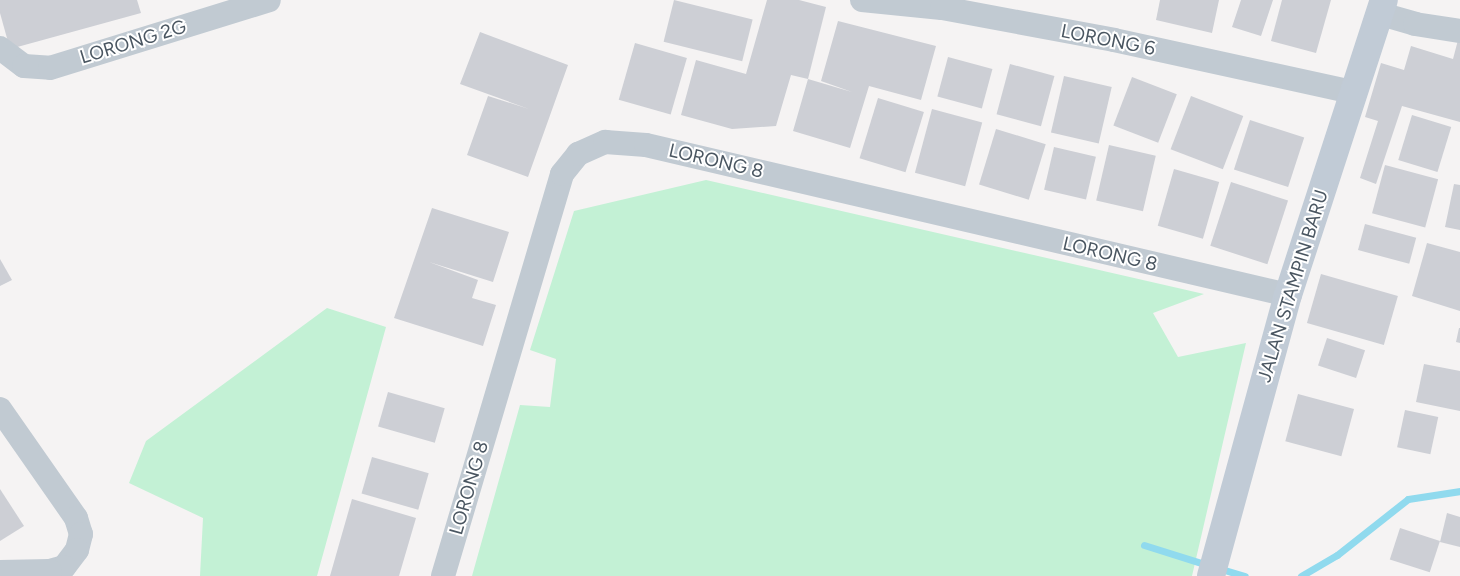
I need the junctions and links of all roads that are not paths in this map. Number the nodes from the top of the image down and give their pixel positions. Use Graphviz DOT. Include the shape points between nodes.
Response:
graph roads {
  1 [pos="269,0"];
  2 [pos="862,0"];
  3 [pos="1383,7"];
  4 [pos="1460,31"];
  5 [pos="0,48"];
  6 [pos="1353,92"];
  7 [pos="1288,295"];
  8 [pos="0,409"];
  9 [pos="0,572"];
  10 [pos="443,576"];
  11 [pos="1211,576"];
  1 -- 5 [label="street, LORONG 2G" via="50,68 24,66"];
  2 -- 6 [label="street, LORONG 6" via="942,8 1114,40"];
  3 -- 4 [label="street" via="1415,24"];
  3 -- 6 [label="street, JALAN STAMPIN BARU"];
  6 -- 7 [label="street, JALAN STAMPIN BARU"];
  7 -- 10 [label="street, LORONG 8" via="646,145 605,142 578,154 562,174"];
  7 -- 11 [label="street, JALAN STAMPIN BARU"];
  8 -- 9 [label="street" via="76,518 81,534 77,550 64,567 50,572"];
}
